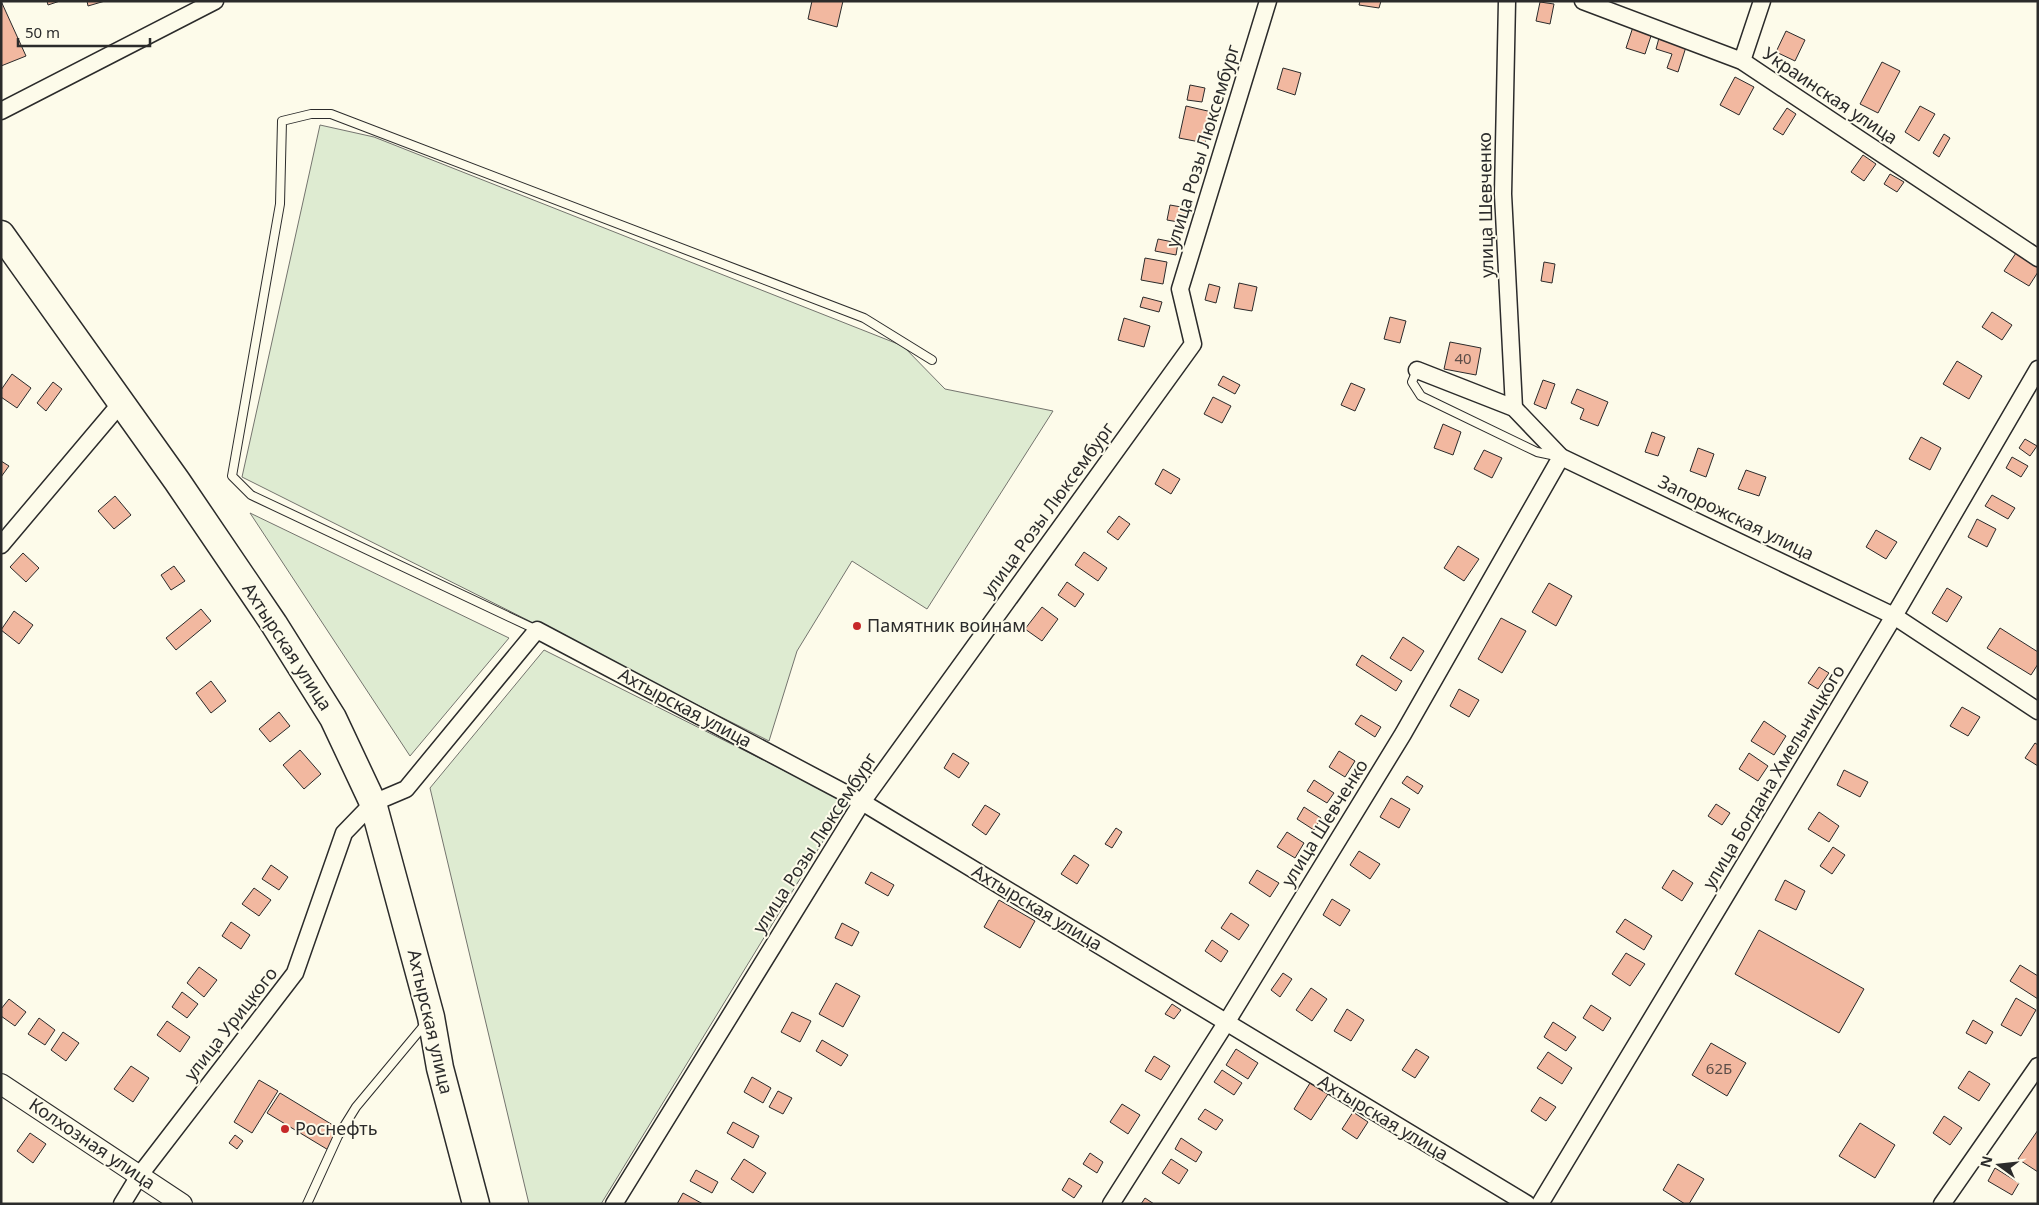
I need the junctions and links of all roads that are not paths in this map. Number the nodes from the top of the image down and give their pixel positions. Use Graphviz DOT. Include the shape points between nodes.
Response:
graph roads {
  1 [pos="215,1"];
  2 [pos="1268,1"];
  3 [pos="1507,1"];
  4 [pos="1583,1"];
  5 [pos="1762,1"];
  6 [pos="1742,61"];
  7 [pos="1,110"];
  8 [pos="1,234"];
  9 [pos="2038,258"];
  10 [pos="932,360"];
  11 [pos="2038,369"];
  12 [pos="1417,370"];
  13 [pos="121,403"];
  14 [pos="1514,408"];
  15 [pos="1561,457"];
  16 [pos="1,545"];
  17 [pos="1894,616"];
  18 [pos="537,630"];
  19 [pos="2038,711"];
  20 [pos="862,802"];
  21 [pos="373,803"];
  22 [pos="431,1017"];
  23 [pos="1226,1023"];
  24 [pos="2038,1066"];
  25 [pos="1,1084"];
  26 [pos="139,1176"];
  27 [pos="122,1204"];
  28 [pos="182,1204"];
  29 [pos="307,1204"];
  30 [pos="476,1204"];
  31 [pos="614,1204"];
  32 [pos="1111,1204"];
  33 [pos="1527,1204"];
  34 [pos="1540,1204"];
  35 [pos="1942,1204"];
  1 -- 7 [label="street"];
  2 -- 20 [label="street, улица Розы Люксембург" via="1180,289 1193,344"];
  3 -- 14 [label="street, улица Шевченко" via="1503,194"];
  4 -- 6 [label="street, Украинская улица"];
  5 -- 6 [label="street"];
  6 -- 9 [label="street, Украинская улица"];
  8 -- 13 [label="highway, Ахтырская улица"];
  10 -- 18 [label="lane" via="864,318 331,114 311,114 282,121 280,204 232,476 250,495"];
  11 -- 17 [label="street, улица Богдана Хмельницкого"];
  12 -- 14 [label="street, Запорожская улица"];
  12 -- 15 [label="lane" via="1412,382 1421,396 1537,452"];
  13 -- 16 [label="street"];
  13 -- 21 [label="highway, Ахтырская улица" via="269,616 333,718"];
  14 -- 15 [label="street, Запорожская улица"];
  15 -- 17 [label="street, Запорожская улица"];
  15 -- 23 [label="street, улица Шевченко" via="1403,734"];
  17 -- 19 [label="street, Запорожская улица"];
  17 -- 34 [label="street, улица Богдана Хмельницкого"];
  18 -- 20 [label="street, Ахтырская улица"];
  18 -- 21 [label="street" via="406,789"];
  20 -- 23 [label="street, Ахтырская улица"];
  20 -- 31 [label="street, улица Розы Люксембург"];
  21 -- 22 [label="highway, Ахтырская улица"];
  21 -- 26 [label="street, улица Урицкого" via="344,833 295,973"];
  22 -- 29 [label="lane" via="356,1107 338,1136"];
  22 -- 30 [label="highway, Ахтырская улица" via="440,1068"];
  23 -- 32 [label="street, улица Шевченко"];
  23 -- 33 [label="street, Ахтырская улица"];
  24 -- 35 [label="street"];
  25 -- 26 [label="street, Колхозная улица"];
  26 -- 27 [label="street, улица Урицкого"];
  26 -- 28 [label="street, Колхозная улица"];
}
